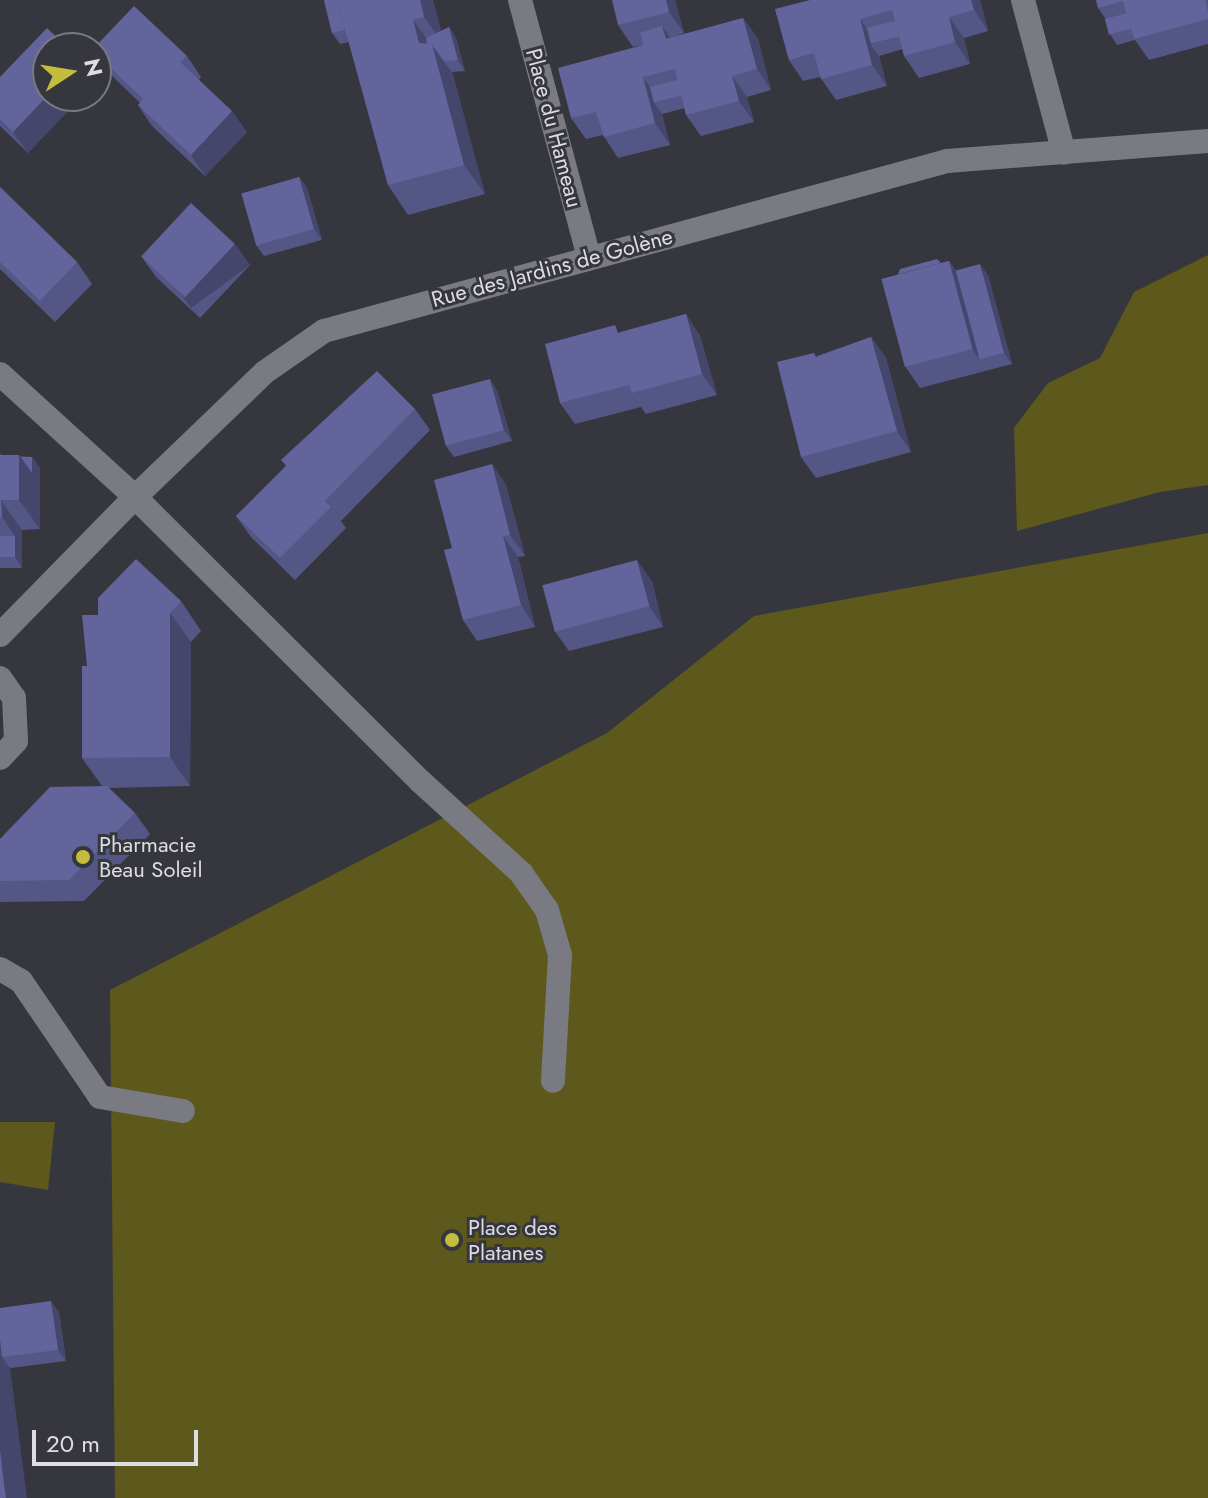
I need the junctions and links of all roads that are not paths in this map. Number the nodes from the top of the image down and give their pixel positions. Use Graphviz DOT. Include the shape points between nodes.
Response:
graph roads {
  1 [pos="520,0"];
  2 [pos="1023,0"];
  3 [pos="1208,141"];
  4 [pos="1064,153"];
  5 [pos="589,257"];
  6 [pos="0,374"];
  7 [pos="135,497"];
  8 [pos="0,635"];
  9 [pos="0,678"];
  10 [pos="0,758"];
  11 [pos="0,969"];
  12 [pos="553,1081"];
  13 [pos="183,1111"];
  1 -- 5 [label="street, Place du Hameau"];
  2 -- 4 [label="street"];
  3 -- 4 [label="street, Rue des Jardins de Golène"];
  4 -- 5 [label="street, Rue des Jardins de Golène" via="947,161"];
  5 -- 7 [label="street, Rue des Jardins de Golène" via="324,331 265,372"];
  6 -- 7 [label="street"];
  7 -- 8 [label="street, Rue des Jardins de Golène"];
  7 -- 12 [label="street" via="420,781 521,873 547,910 560,955"];
  9 -- 10 [label="street" via="14,698 16,741"];
  11 -- 13 [label="street" via="21,981 100,1097"];
}
